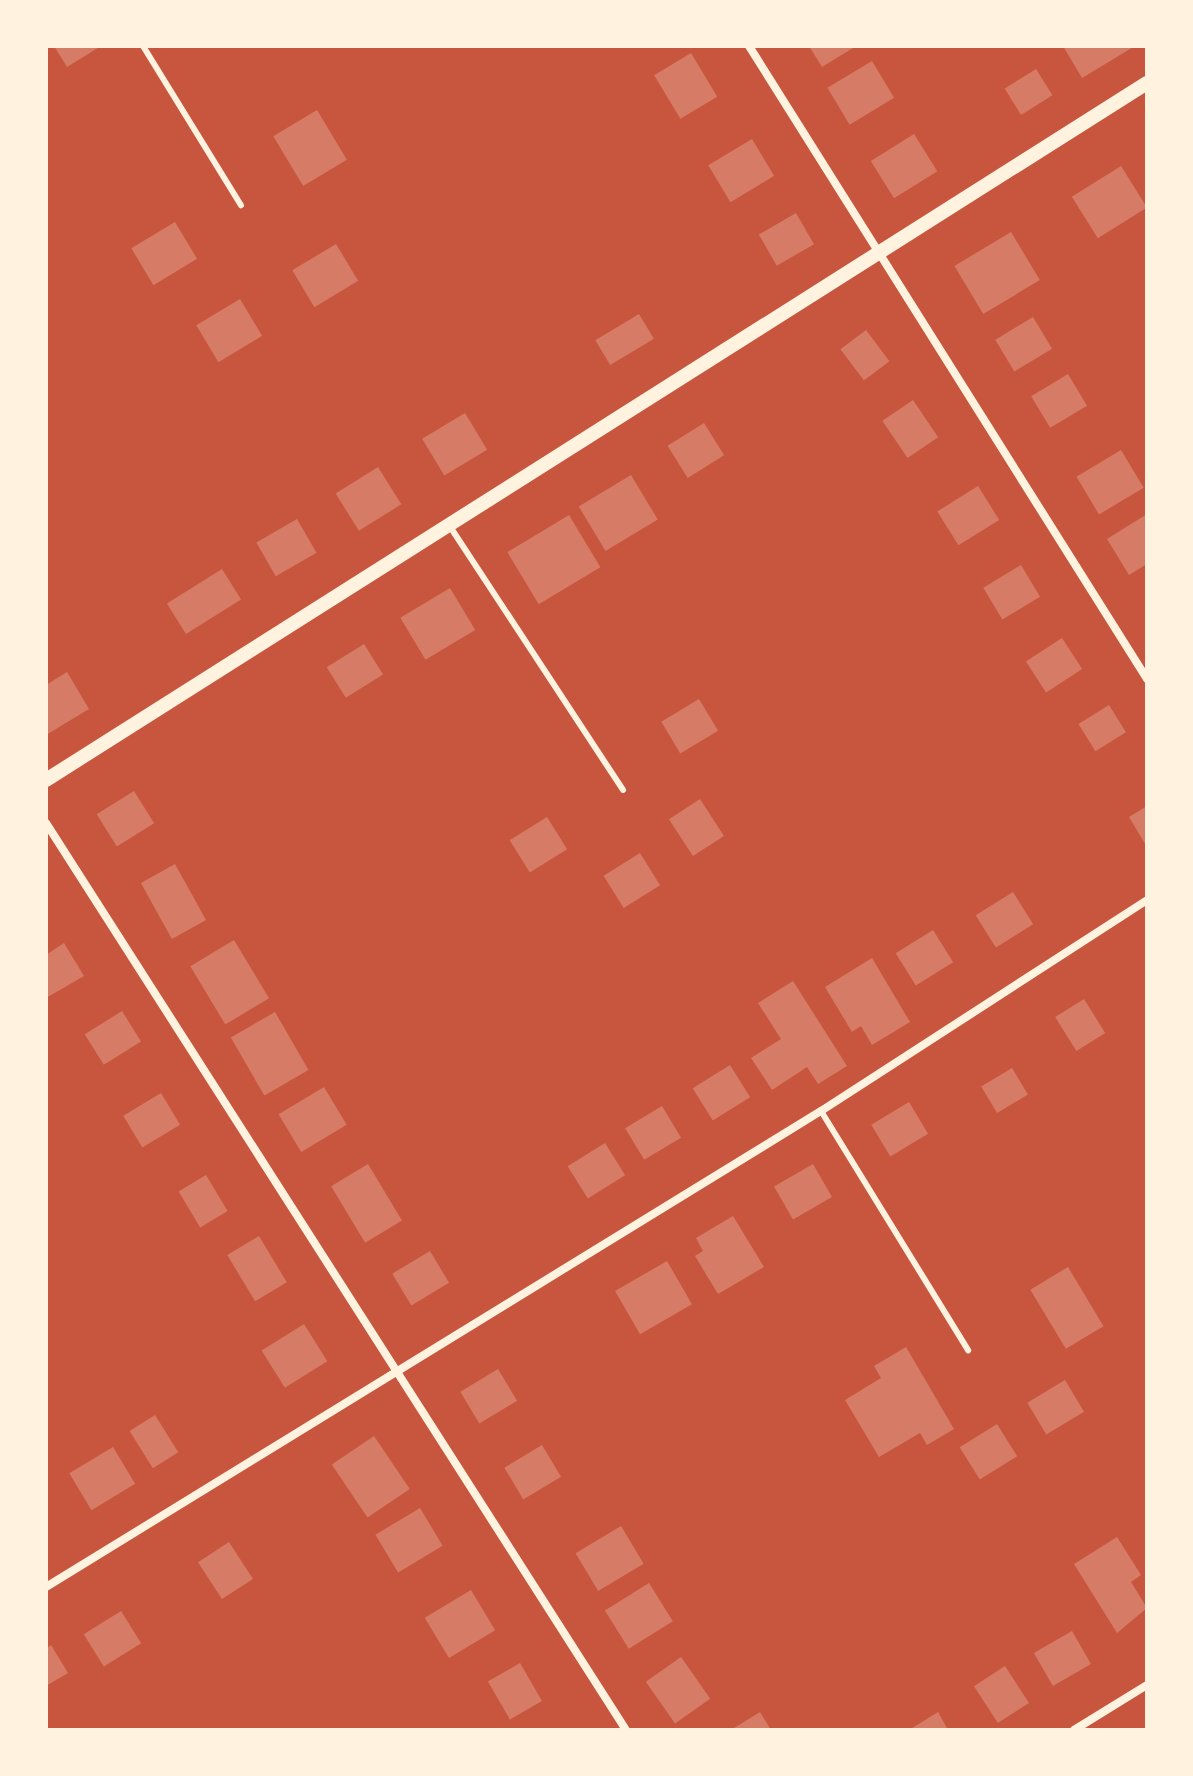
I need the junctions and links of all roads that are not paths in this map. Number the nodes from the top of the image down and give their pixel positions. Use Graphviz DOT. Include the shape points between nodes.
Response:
graph roads {
  1 [pos="143,46"];
  2 [pos="749,46"];
  3 [pos="1147,83"];
  4 [pos="241,205"];
  5 [pos="877,252"];
  6 [pos="447,521"];
  7 [pos="1147,679"];
  8 [pos="46,780"];
  9 [pos="623,790"];
  10 [pos="46,823"];
  11 [pos="1147,900"];
  12 [pos="821,1111"];
  13 [pos="968,1350"];
  14 [pos="397,1367"];
  15 [pos="46,1587"];
  16 [pos="1147,1685"];
  17 [pos="626,1730"];
  18 [pos="1074,1730"];
  1 -- 4 [label="lane"];
  2 -- 5 [label="street"];
  3 -- 5 [label="street"];
  5 -- 6 [label="street"];
  5 -- 7 [label="street"];
  6 -- 8 [label="street"];
  6 -- 9 [label="lane"];
  10 -- 14 [label="street"];
  11 -- 12 [label="street"];
  12 -- 13 [label="lane"];
  12 -- 14 [label="street"];
  14 -- 15 [label="street"];
  14 -- 17 [label="street"];
  16 -- 18 [label="street"];
}
